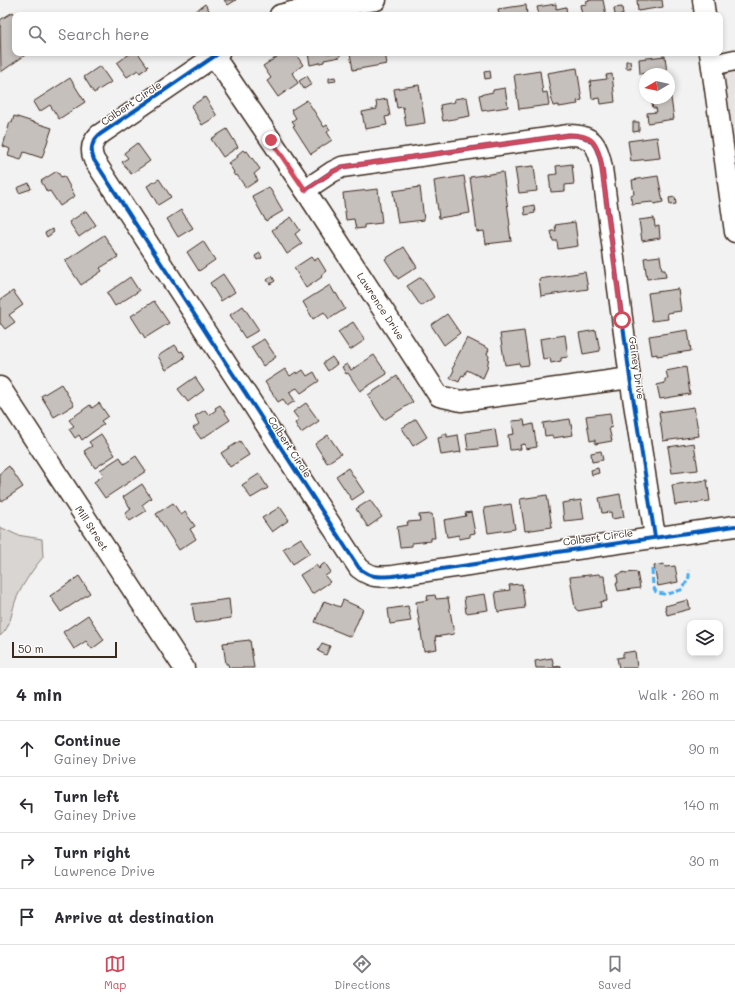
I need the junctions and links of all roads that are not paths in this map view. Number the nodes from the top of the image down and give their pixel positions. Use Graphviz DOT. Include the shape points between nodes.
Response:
graph roads {
  1 [pos="376,0"];
  2 [pos="702,0"];
  3 [pos="292,12"];
  4 [pos="704,12"];
  5 [pos="216,56"];
  6 [pos="218,56"];
  7 [pos="711,59"];
  8 [pos="735,60"];
  9 [pos="727,113"];
  10 [pos="305,190"];
  11 [pos="735,232"];
  12 [pos="630,378"];
  13 [pos="0,388"];
  14 [pos="735,526"];
  15 [pos="654,537"];
  16 [pos="184,668"];
  1 -- 3 [label="street"];
  2 -- 4 [label="street"];
  5 -- 15 [label="street, Colbert Circle" via="99,135 94,139 91,153 359,568 368,576 393,576"];
  6 -- 10 [label="street, Lawrence Drive"];
  7 -- 8 [label="street"];
  7 -- 9 [label="street"];
  9 -- 11 [label="street"];
  10 -- 12 [label="street, Lawrence Drive" via="439,396 461,401"];
  10 -- 12 [label="street, Gainey Drive" via="342,167 569,135 584,136 592,140 598,149 601,162"];
  12 -- 15 [label="street, Gainey Drive"];
  13 -- 16 [label="street, Mill Street"];
  14 -- 15 [label="street, Colbert Circle"];
}
